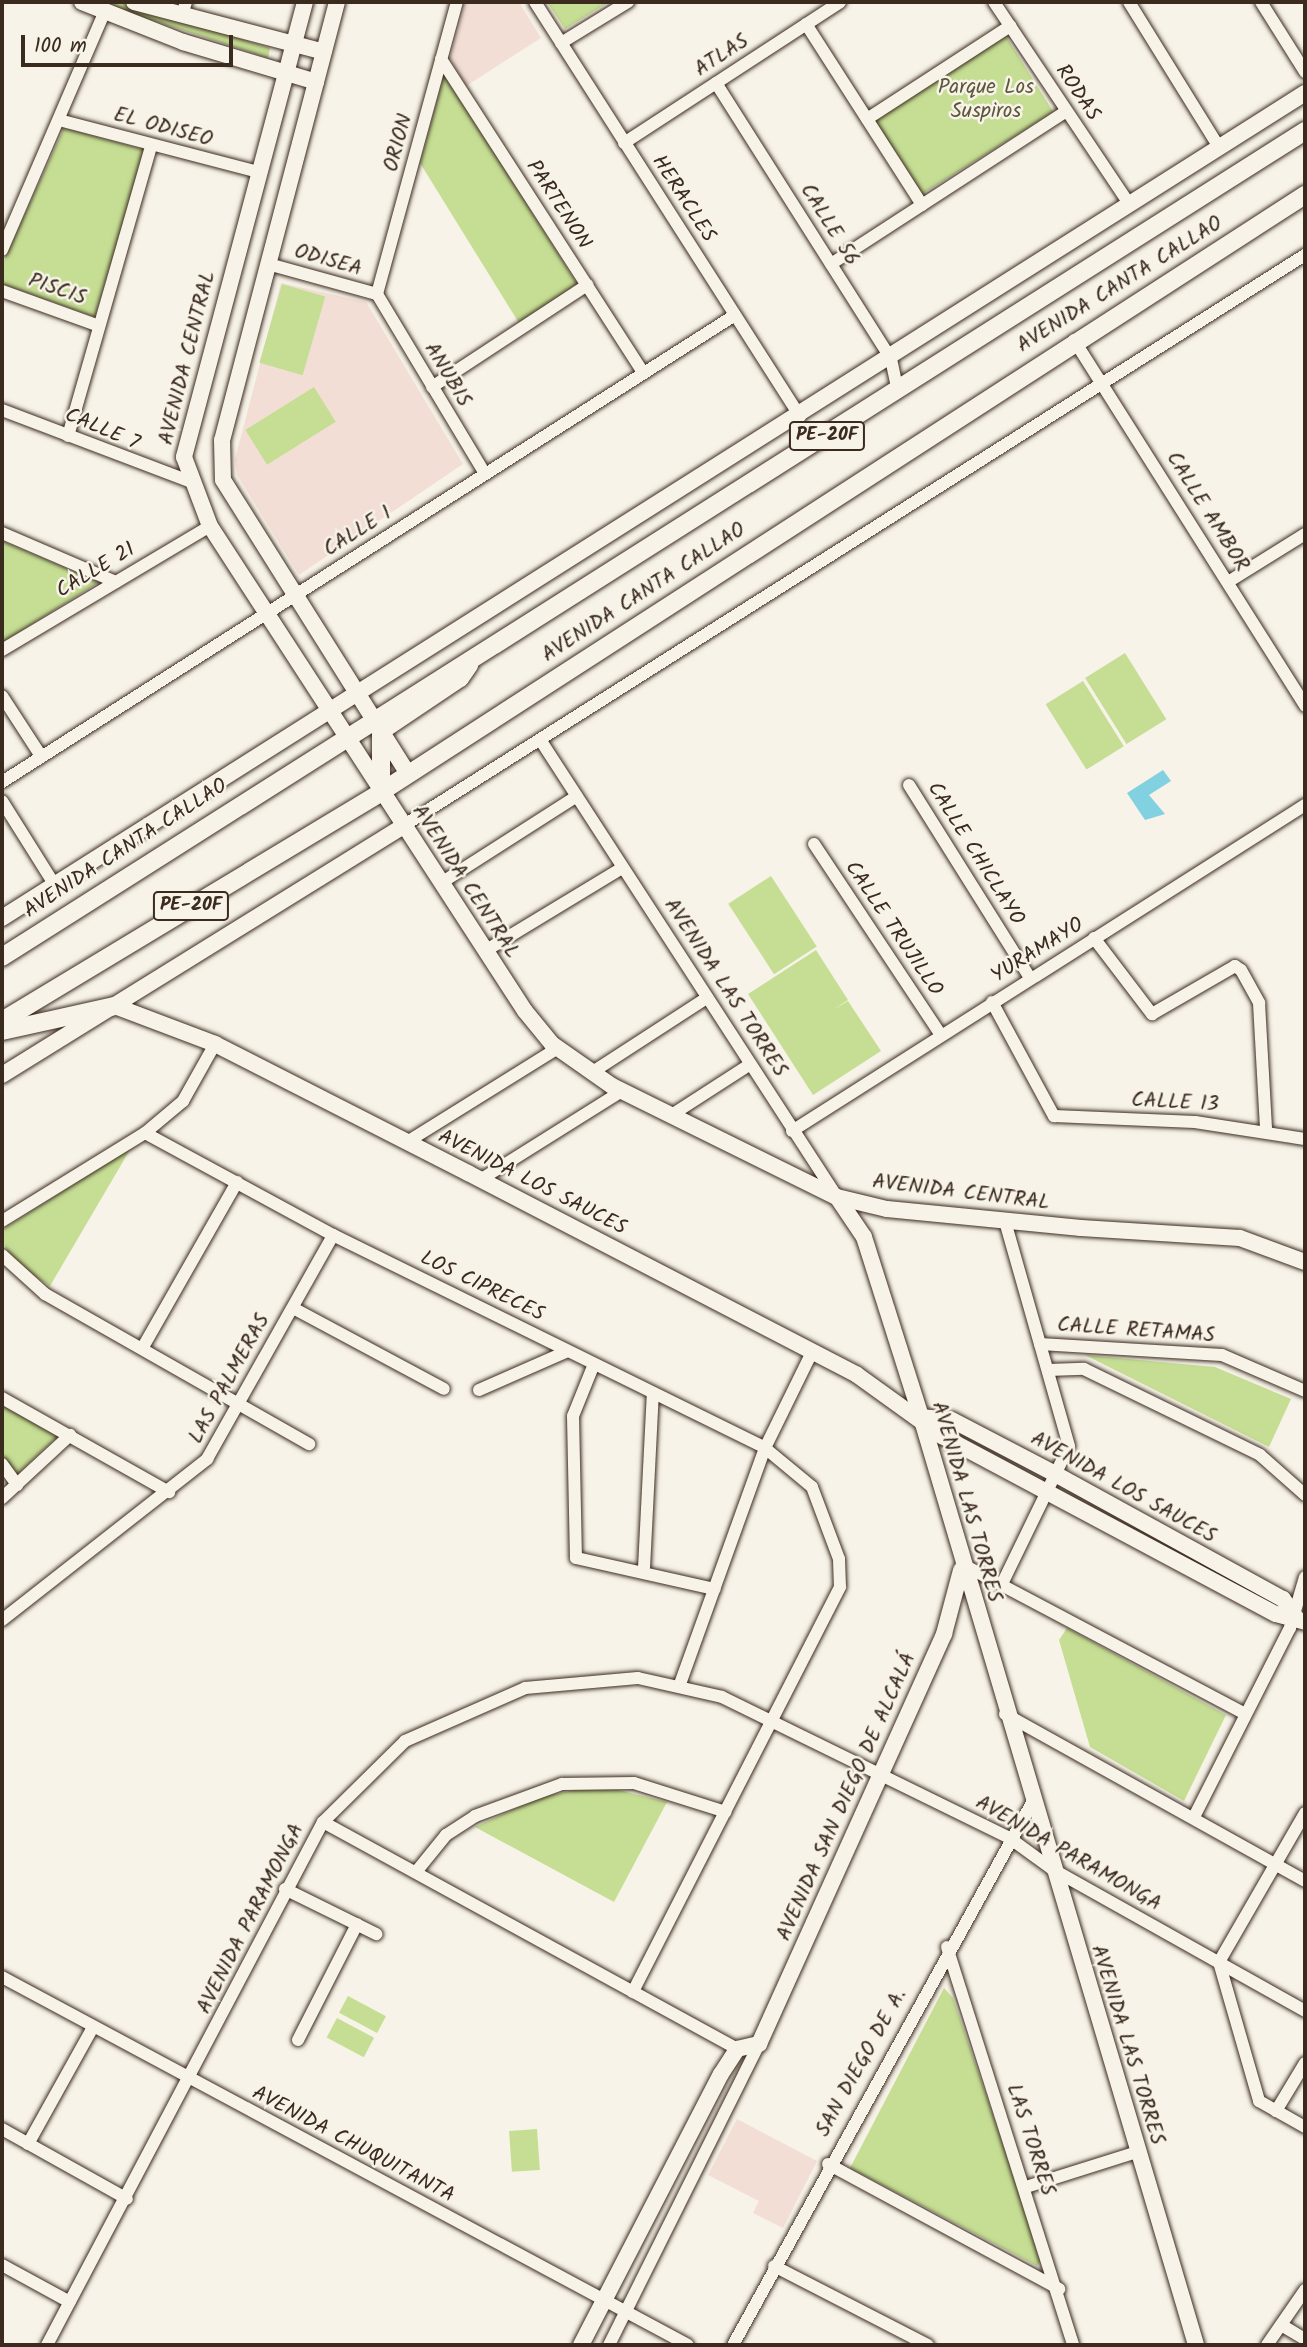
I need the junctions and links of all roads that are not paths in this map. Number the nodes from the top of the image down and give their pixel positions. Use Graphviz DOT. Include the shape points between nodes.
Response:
graph roads {
  1 [pos="82,2"];
  2 [pos="134,2"];
  3 [pos="305,2"];
  4 [pos="337,2"];
  5 [pos="457,2"];
  6 [pos="535,2"];
  7 [pos="628,2"];
  8 [pos="840,2"];
  9 [pos="994,2"];
  10 [pos="1129,2"];
  11 [pos="1261,2"];
  12 [pos="184,9"];
  13 [pos="104,13"];
  14 [pos="806,24"];
  15 [pos="1010,26"];
  16 [pos="561,43"];
  17 [pos="293,45"];
  18 [pos="324,52"];
  19 [pos="442,59"];
  20 [pos="1305,72"];
  21 [pos="285,75"];
  22 [pos="316,82"];
  23 [pos="716,83"];
  24 [pos="1305,93"];
  25 [pos="1065,112"];
  26 [pos="867,119"];
  27 [pos="59,120"];
  28 [pos="1305,131"];
  29 [pos="624,142"];
  30 [pos="151,146"];
  31 [pos="1219,148"];
  32 [pos="258,172"];
  33 [pos="1305,195"];
  34 [pos="922,205"];
  35 [pos="1130,205"];
  36 [pos="2,250"];
  37 [pos="1305,255"];
  38 [pos="268,264"];
  39 [pos="831,264"];
  40 [pos="587,285"];
  41 [pos="2,291"];
  42 [pos="377,295"];
  43 [pos="735,316"];
  44 [pos="99,326"];
  45 [pos="1074,341"];
  46 [pos="891,359"];
  47 [pos="642,371"];
  48 [pos="1105,386"];
  49 [pos="432,387"];
  50 [pos="898,391"];
  51 [pos="2,410"];
  52 [pos="800,417"];
  53 [pos="68,436"];
  54 [pos="485,474"];
  55 [pos="189,481"];
  56 [pos="210,526"];
  57 [pos="2,533"];
  58 [pos="1304,538"];
  59 [pos="116,582"];
  60 [pos="1228,582"];
  61 [pos="293,595"];
  62 [pos="267,612"];
  63 [pos="2,650"];
  64 [pos="2,696"];
  65 [pos="359,697"];
  66 [pos="1305,706"];
  67 [pos="331,715"];
  68 [pos="376,724"];
  69 [pos="344,734"];
  70 [pos="541,741"];
  71 [pos="41,756"];
  72 [pos="408,774"];
  73 [pos="2,782"];
  74 [pos="909,785"];
  75 [pos="380,792"];
  76 [pos="577,796"];
  77 [pos="2,801"];
  78 [pos="1305,805"];
  79 [pos="403,826"];
  80 [pos="814,844"];
  81 [pos="622,867"];
  82 [pos="441,883"];
  83 [pos="56,887"];
  84 [pos="2,918"];
  85 [pos="1094,938"];
  86 [pos="485,951"];
  87 [pos="2,957"];
  88 [pos="1030,978"];
  89 [pos="705,999"];
  90 [pos="992,1002"];
  91 [pos="115,1006"];
  92 [pos="2,1021"];
  93 [pos="2,1031"];
  94 [pos="941,1035"];
  95 [pos="215,1044"];
  96 [pos="558,1048"];
  97 [pos="749,1065"];
  98 [pos="591,1073"];
  99 [pos="2,1075"];
  100 [pos="622,1091"];
  101 [pos="670,1116"];
  102 [pos="1266,1129"];
  103 [pos="792,1131"];
  104 [pos="145,1133"];
  105 [pos="1305,1139"];
  106 [pos="407,1142"];
  107 [pos="480,1180"];
  108 [pos="237,1182"];
  109 [pos="837,1197"];
  110 [pos="2,1221"];
  111 [pos="1005,1221"];
  112 [pos="333,1235"];
  113 [pos="2,1255"];
  114 [pos="1305,1262"];
  115 [pos="293,1308"];
  116 [pos="1040,1344"];
  117 [pos="144,1347"];
  118 [pos="568,1351"];
  119 [pos="813,1352"];
  120 [pos="594,1364"];
  121 [pos="1048,1370"];
  122 [pos="444,1389"];
  123 [pos="479,1390"];
  124 [pos="1305,1391"];
  125 [pos="653,1393"];
  126 [pos="2,1398"];
  127 [pos="241,1400"];
  128 [pos="921,1417"];
  129 [pos="70,1435"];
  130 [pos="309,1444"];
  131 [pos="765,1448"];
  132 [pos="2,1465"];
  133 [pos="1057,1475"];
  134 [pos="17,1485"];
  135 [pos="1049,1491"];
  136 [pos="169,1492"];
  137 [pos="1305,1495"];
  138 [pos="2,1498"];
  139 [pos="962,1564"];
  140 [pos="644,1568"];
  141 [pos="1305,1577"];
  142 [pos="1002,1584"];
  143 [pos="715,1588"];
  144 [pos="1300,1619"];
  145 [pos="2,1620"];
  146 [pos="680,1684"];
  147 [pos="1005,1713"];
  148 [pos="1245,1714"];
  149 [pos="773,1721"];
  150 [pos="880,1775"];
  151 [pos="1032,1803"];
  152 [pos="726,1812"];
  153 [pos="1305,1813"];
  154 [pos="1195,1815"];
  155 [pos="323,1822"];
  156 [pos="1008,1837"];
  157 [pos="1277,1864"];
  158 [pos="1052,1869"];
  159 [pos="416,1872"];
  160 [pos="1305,1881"];
  161 [pos="285,1889"];
  162 [pos="357,1924"];
  163 [pos="376,1934"];
  164 [pos="947,1947"];
  165 [pos="1219,1962"];
  166 [pos="2,1977"];
  167 [pos="633,1992"];
  168 [pos="1305,2011"];
  169 [pos="93,2027"];
  170 [pos="298,2039"];
  171 [pos="759,2044"];
  172 [pos="737,2049"];
  173 [pos="1305,2063"];
  174 [pos="191,2081"];
  175 [pos="1276,2111"];
  176 [pos="1305,2127"];
  177 [pos="2,2129"];
  178 [pos="29,2144"];
  179 [pos="1137,2152"];
  180 [pos="828,2164"];
  181 [pos="1026,2187"];
  182 [pos="127,2199"];
  183 [pos="2,2265"];
  184 [pos="774,2266"];
  185 [pos="1059,2288"];
  186 [pos="1305,2290"];
  187 [pos="605,2299"];
  188 [pos="71,2302"];
  189 [pos="626,2311"];
  190 [pos="1283,2326"];
  191 [pos="1305,2339"];
  192 [pos="47,2345"];
  193 [pos="581,2345"];
  194 [pos="609,2345"];
  195 [pos="688,2345"];
  196 [pos="733,2345"];
  197 [pos="928,2345"];
  198 [pos="1073,2345"];
  199 [pos="1196,2345"];
  200 [pos="1267,2345"];
  1 -- 13 [label="street"];
  2 -- 12 [label="street"];
  3 -- 17 [label="street, AVENIDA CENTRAL"];
  4 -- 18 [label="street"];
  5 -- 19 [label="street, ORION"];
  6 -- 16 [label="street, HERACLES"];
  7 -- 16 [label="street"];
  8 -- 14 [label="street, ATLAS"];
  9 -- 15 [label="street, RODAS"];
  10 -- 31 [label="street"];
  11 -- 20 [label="street"];
  12 -- 17 [label="street"];
  13 -- 21 [label="street"];
  13 -- 27 [label="street"];
  14 -- 23 [label="street, ATLAS"];
  14 -- 26 [label="street"];
  15 -- 25 [label="street, RODAS"];
  15 -- 26 [label="street"];
  16 -- 29 [label="street, HERACLES"];
  17 -- 18 [label="street"];
  17 -- 21 [label="street, AVENIDA CENTRAL"];
  18 -- 22 [label="street"];
  19 -- 40 [label="street, PARTENON"];
  19 -- 42 [label="street, ORION"];
  21 -- 22 [label="street"];
  21 -- 32 [label="street, AVENIDA CENTRAL"];
  22 -- 38 [label="street"];
  23 -- 29 [label="street, ATLAS"];
  23 -- 39 [label="street, CALLE 56"];
  24 -- 31 [label="street, AVENIDA CANTA CALLAO"];
  25 -- 34 [label="street"];
  25 -- 35 [label="street, RODAS"];
  26 -- 34 [label="street"];
  27 -- 30 [label="street, EL ODISEO"];
  27 -- 36 [label="street"];
  28 -- 50 [label="main road, AVENIDA CANTA CALLAO / PE-20F"];
  29 -- 43 [label="street, HERACLES"];
  30 -- 32 [label="street, EL ODISEO"];
  30 -- 44 [label="street"];
  31 -- 35 [label="street, AVENIDA CANTA CALLAO"];
  32 -- 55 [label="street, AVENIDA CENTRAL" via="189,424 184,457"];
  33 -- 45 [label="main road, AVENIDA CANTA CALLAO / PE-20F"];
  34 -- 39 [label="street"];
  35 -- 46 [label="street, AVENIDA CANTA CALLAO"];
  37 -- 48 [label="street"];
  38 -- 42 [label="street, ODISEA"];
  38 -- 61 [label="street" via="222,440 223,480"];
  39 -- 46 [label="street, CALLE 56"];
  40 -- 47 [label="street, PARTENON"];
  40 -- 49 [label="street"];
  41 -- 44 [label="street, PISCIS"];
  42 -- 49 [label="street, ANUBIS"];
  43 -- 47 [label="street, CALLE 1"];
  43 -- 52 [label="street, HERACLES"];
  44 -- 53 [label="street"];
  45 -- 48 [label="street, CALLE AMBOR"];
  45 -- 72 [label="main road, AVENIDA CANTA CALLAO / PE-20F"];
  46 -- 50 [label="street, CALLE 56"];
  46 -- 52 [label="street, AVENIDA CANTA CALLAO"];
  47 -- 54 [label="street, CALLE 1"];
  48 -- 60 [label="street, CALLE AMBOR"];
  48 -- 70 [label="street"];
  49 -- 54 [label="street, ANUBIS"];
  50 -- 68 [label="main road, AVENIDA CANTA CALLAO / PE-20F" via="476,654"];
  51 -- 53 [label="street, CALLE 7"];
  52 -- 65 [label="street, AVENIDA CANTA CALLAO"];
  53 -- 55 [label="street, CALLE 7"];
  54 -- 61 [label="street, CALLE 1"];
  55 -- 56 [label="street, AVENIDA CENTRAL"];
  56 -- 59 [label="street, CALLE 21"];
  56 -- 62 [label="street, AVENIDA CENTRAL"];
  57 -- 59 [label="street"];
  58 -- 60 [label="street"];
  59 -- 63 [label="street, CALLE 21"];
  60 -- 66 [label="street, CALLE AMBOR"];
  61 -- 62 [label="street, CALLE 1"];
  61 -- 65 [label="street"];
  62 -- 67 [label="street, AVENIDA CENTRAL"];
  62 -- 71 [label="street, CALLE 1"];
  64 -- 71 [label="street"];
  65 -- 67 [label="street, AVENIDA CANTA CALLAO"];
  65 -- 68 [label="street"];
  67 -- 69 [label="street, AVENIDA CENTRAL"];
  67 -- 83 [label="street, AVENIDA CANTA CALLAO"];
  68 -- 69 [label="main road, AVENIDA CANTA CALLAO / PE-20F"];
  68 -- 72 [label="street"];
  68 -- 75 [label="main road"];
  69 -- 75 [label="street, AVENIDA CENTRAL"];
  69 -- 87 [label="main road, AVENIDA CANTA CALLAO / PE-20F"];
  70 -- 76 [label="street, AVENIDA LAS TORRES"];
  70 -- 79 [label="street"];
  71 -- 73 [label="street, CALLE 1"];
  72 -- 75 [label="main road, AVENIDA CANTA CALLAO / PE-20F"];
  74 -- 88 [label="street, CALLE CHICLAYO"];
  75 -- 79 [label="street, AVENIDA CENTRAL"];
  75 -- 92 [label="main road, AVENIDA CANTA CALLAO / PE-20F"];
  76 -- 81 [label="street, AVENIDA LAS TORRES"];
  76 -- 82 [label="street"];
  77 -- 83 [label="street"];
  78 -- 85 [label="street, YURAMAYO"];
  79 -- 82 [label="street, AVENIDA CENTRAL"];
  79 -- 91 [label="street"];
  80 -- 94 [label="street, CALLE TRUJILLO"];
  81 -- 86 [label="street"];
  81 -- 89 [label="street, AVENIDA LAS TORRES"];
  82 -- 86 [label="street, AVENIDA CENTRAL"];
  83 -- 84 [label="street, AVENIDA CANTA CALLAO"];
  85 -- 88 [label="street, YURAMAYO"];
  85 -- 102 [label="street" via="1152,1014 1235,966 1241,970 1259,1003"];
  86 -- 96 [label="street, AVENIDA CENTRAL"];
  88 -- 90 [label="street, YURAMAYO"];
  89 -- 97 [label="street, AVENIDA LAS TORRES"];
  89 -- 98 [label="street"];
  90 -- 94 [label="street, YURAMAYO"];
  90 -- 102 [label="street, CALLE 13" via="1046,1107 1062,1118"];
  91 -- 93 [label="main road"];
  91 -- 95 [label="street, AVENIDA LOS SAUCES"];
  91 -- 99 [label="street"];
  94 -- 103 [label="street, YURAMAYO"];
  95 -- 104 [label="street" via="183,1101"];
  95 -- 106 [label="street, AVENIDA LOS SAUCES"];
  96 -- 98 [label="street, AVENIDA CENTRAL"];
  96 -- 106 [label="street"];
  97 -- 101 [label="street"];
  97 -- 103 [label="street, AVENIDA LAS TORRES"];
  98 -- 100 [label="street, AVENIDA CENTRAL"];
  100 -- 101 [label="street, AVENIDA CENTRAL"];
  100 -- 107 [label="street"];
  101 -- 109 [label="street, AVENIDA CENTRAL"];
  102 -- 105 [label="street, CALLE 13"];
  103 -- 109 [label="street, AVENIDA LAS TORRES"];
  104 -- 108 [label="street, LOS CIPRECES"];
  104 -- 110 [label="street"];
  106 -- 107 [label="street, AVENIDA LOS SAUCES"];
  107 -- 119 [label="street, AVENIDA LOS SAUCES"];
  108 -- 112 [label="street, LOS CIPRECES"];
  108 -- 117 [label="street"];
  109 -- 111 [label="street, AVENIDA CENTRAL"];
  109 -- 128 [label="street, AVENIDA LAS TORRES" via="864,1237"];
  111 -- 114 [label="street, AVENIDA CENTRAL" via="1240,1237"];
  111 -- 116 [label="street"];
  112 -- 115 [label="street, LAS PALMERAS"];
  112 -- 118 [label="street, LOS CIPRECES"];
  113 -- 117 [label="street" via="45,1294"];
  115 -- 122 [label="street"];
  115 -- 127 [label="street, LAS PALMERAS"];
  116 -- 121 [label="street"];
  116 -- 124 [label="street, CALLE RETAMAS" via="1222,1354"];
  117 -- 127 [label="street"];
  118 -- 120 [label="street, LOS CIPRECES"];
  118 -- 123 [label="street"];
  119 -- 128 [label="street, AVENIDA LOS SAUCES"];
  119 -- 131 [label="street"];
  120 -- 125 [label="street, LOS CIPRECES"];
  120 -- 140 [label="street" via="573,1416 573,1550 583,1561"];
  121 -- 133 [label="street" via="1069,1446"];
  121 -- 137 [label="street" via="1084,1369 1260,1455"];
  125 -- 131 [label="street, LOS CIPRECES"];
  125 -- 140 [label="street"];
  126 -- 129 [label="street"];
  127 -- 130 [label="street"];
  127 -- 136 [label="street, LAS PALMERAS" via="207,1459"];
  128 -- 133 [label="street, AVENIDA LOS SAUCES" via="952,1420"];
  128 -- 135 [label="street, AVENIDA LOS SAUCES" via="942,1436"];
  128 -- 139 [label="street, AVENIDA LAS TORRES"];
  129 -- 134 [label="street"];
  129 -- 136 [label="street"];
  131 -- 143 [label="street"];
  131 -- 149 [label="street, LOS CIPRECES" via="802,1476 819,1499 842,1573"];
  132 -- 134 [label="street"];
  133 -- 135 [label="street"];
  133 -- 144 [label="street, AVENIDA LOS SAUCES" via="1283,1599"];
  134 -- 138 [label="street"];
  135 -- 142 [label="street"];
  135 -- 144 [label="street, AVENIDA LOS SAUCES" via="1276,1614"];
  136 -- 145 [label="street, LAS PALMERAS" via="144,1503"];
  139 -- 142 [label="street"];
  139 -- 147 [label="street, AVENIDA LAS TORRES"];
  139 -- 150 [label="street, AVENIDA SAN DIEGO DE ALCALÁ" via="944,1634"];
  140 -- 143 [label="street"];
  141 -- 144 [label="street"];
  142 -- 148 [label="street"];
  143 -- 146 [label="street"];
  144 -- 148 [label="street"];
  146 -- 149 [label="street, AVENIDA PARAMONGA"];
  146 -- 155 [label="street, AVENIDA PARAMONGA" via="600,1678 525,1688 405,1741"];
  147 -- 151 [label="street, AVENIDA LAS TORRES"];
  147 -- 154 [label="street"];
  148 -- 154 [label="street"];
  149 -- 150 [label="street, AVENIDA PARAMONGA"];
  149 -- 152 [label="street, LOS CIPRECES"];
  150 -- 156 [label="street, AVENIDA PARAMONGA"];
  150 -- 171 [label="street, AVENIDA SAN DIEGO DE ALCALÁ"];
  151 -- 156 [label="street, SAN DIEGO DE A."];
  151 -- 158 [label="street, AVENIDA LAS TORRES"];
  152 -- 159 [label="street" via="634,1783 562,1784 475,1816 446,1835"];
  152 -- 167 [label="street, LOS CIPRECES"];
  153 -- 157 [label="street"];
  154 -- 157 [label="street"];
  155 -- 159 [label="street"];
  155 -- 161 [label="street, AVENIDA PARAMONGA"];
  156 -- 158 [label="street, AVENIDA PARAMONGA"];
  156 -- 164 [label="street, SAN DIEGO DE A."];
  157 -- 160 [label="street"];
  157 -- 165 [label="street"];
  158 -- 165 [label="street, AVENIDA PARAMONGA"];
  158 -- 179 [label="street, AVENIDA LAS TORRES"];
  159 -- 167 [label="street"];
  161 -- 162 [label="street"];
  161 -- 174 [label="street, AVENIDA PARAMONGA"];
  162 -- 163 [label="street"];
  162 -- 170 [label="street"];
  164 -- 180 [label="street, SAN DIEGO DE A."];
  164 -- 181 [label="street, LAS TORRES"];
  165 -- 168 [label="street, AVENIDA PARAMONGA"];
  165 -- 175 [label="street" via="1259,2101"];
  166 -- 169 [label="street, AVENIDA CHUQUITANTA"];
  167 -- 172 [label="street"];
  169 -- 174 [label="street, AVENIDA CHUQUITANTA"];
  169 -- 178 [label="street"];
  171 -- 172 [label="street"];
  171 -- 189 [label="street, AVENIDA SAN DIEGO DE ALCALÁ"];
  172 -- 187 [label="street"];
  173 -- 175 [label="street"];
  174 -- 182 [label="street, AVENIDA PARAMONGA"];
  174 -- 187 [label="street, AVENIDA CHUQUITANTA"];
  175 -- 176 [label="street"];
  177 -- 178 [label="street"];
  178 -- 182 [label="street"];
  179 -- 181 [label="street"];
  179 -- 199 [label="street, AVENIDA LAS TORRES"];
  180 -- 184 [label="street, SAN DIEGO DE A."];
  180 -- 185 [label="street"];
  181 -- 185 [label="street, LAS TORRES"];
  182 -- 188 [label="street, AVENIDA PARAMONGA"];
  183 -- 188 [label="street"];
  184 -- 196 [label="street, SAN DIEGO DE A."];
  184 -- 197 [label="street"];
  185 -- 198 [label="street, LAS TORRES"];
  186 -- 190 [label="street"];
  187 -- 189 [label="street, AVENIDA CHUQUITANTA"];
  187 -- 193 [label="street"];
  188 -- 192 [label="street, AVENIDA PARAMONGA"];
  189 -- 194 [label="street, AVENIDA SAN DIEGO DE ALCALÁ"];
  189 -- 195 [label="street, AVENIDA CHUQUITANTA"];
  190 -- 191 [label="street"];
  190 -- 200 [label="street"];
}
